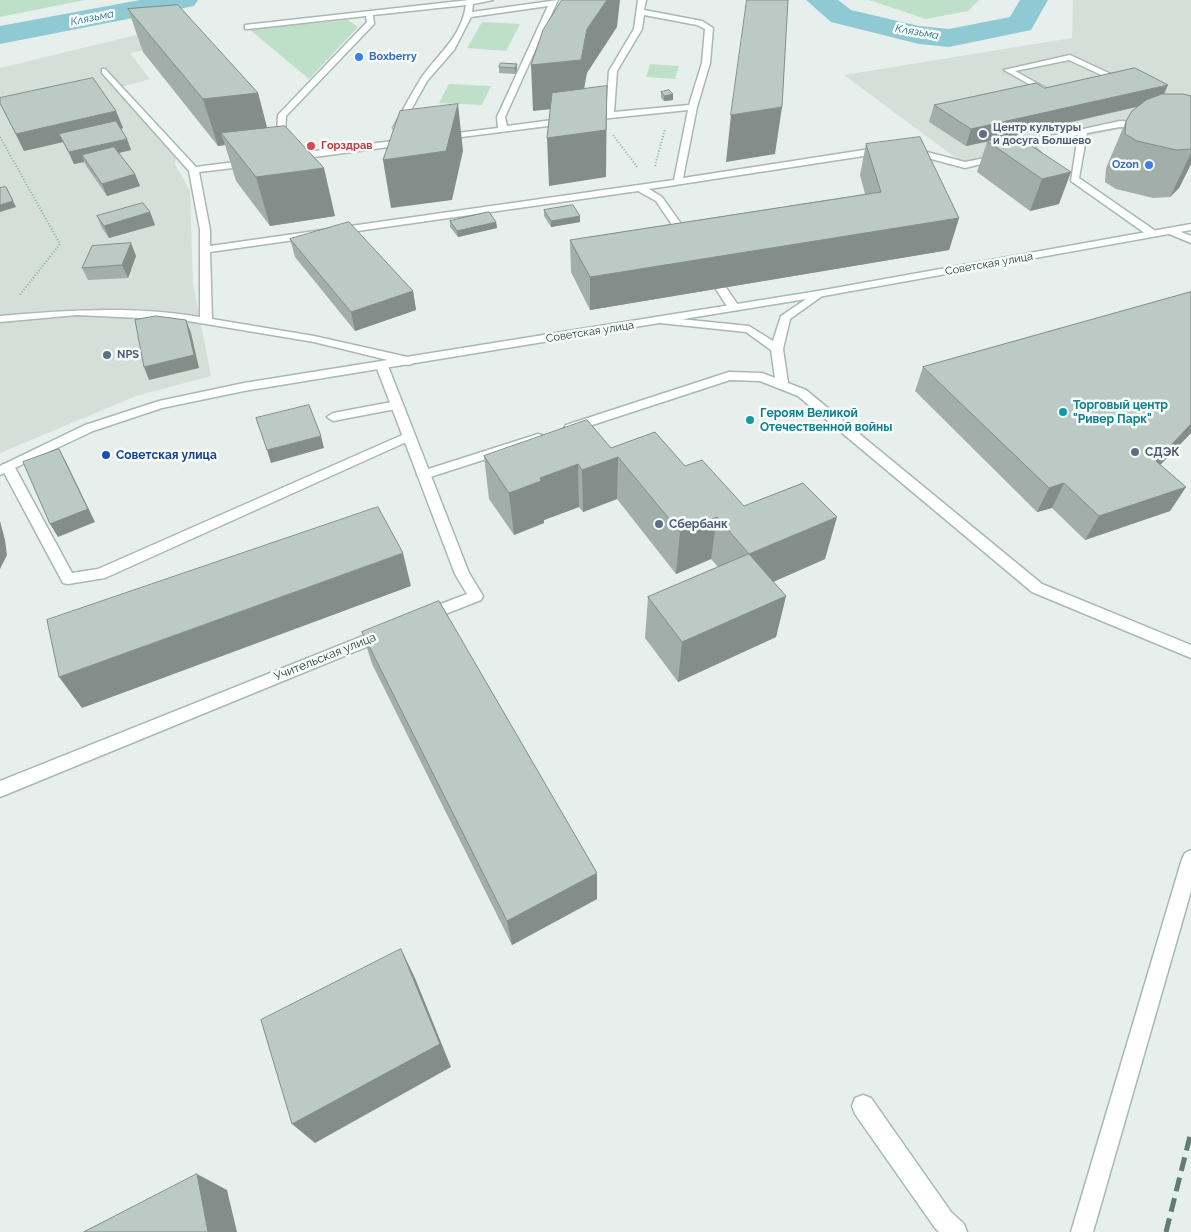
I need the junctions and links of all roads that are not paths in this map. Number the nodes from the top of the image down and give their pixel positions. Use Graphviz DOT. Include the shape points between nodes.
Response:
graph roads {
  1 [pos="489,0"];
  2 [pos="642,0"];
  3 [pos="553,1"];
  4 [pos="470,2"];
  5 [pos="641,12"];
  6 [pos="369,14"];
  7 [pos="468,15"];
  8 [pos="248,27"];
  9 [pos="105,71"];
  10 [pos="1118,80"];
  11 [pos="1108,82"];
  12 [pos="1133,83"];
  13 [pos="1060,92"];
  14 [pos="693,107"];
  15 [pos="610,115"];
  16 [pos="1156,128"];
  17 [pos="503,130"];
  18 [pos="1083,131"];
  19 [pos="436,138"];
  20 [pos="416,141"];
  21 [pos="397,143"];
  22 [pos="998,148"];
  23 [pos="1016,150"];
  24 [pos="981,152"];
  25 [pos="1038,154"];
  26 [pos="262,161"];
  27 [pos="194,170"];
  28 [pos="678,181"];
  29 [pos="640,188"];
  30 [pos="1191,227"];
  31 [pos="1171,231"];
  32 [pos="1153,234"];
  33 [pos="1191,240"];
  34 [pos="691,245"];
  35 [pos="205,250"];
  36 [pos="706,267"];
  37 [pos="818,294"];
  38 [pos="734,308"];
  39 [pos="0,319"];
  40 [pos="660,320"];
  41 [pos="206,321"];
  42 [pos="777,349"];
  43 [pos="408,362"];
  44 [pos="382,366"];
  45 [pos="782,383"];
  46 [pos="397,405"];
  47 [pos="332,417"];
  48 [pos="409,436"];
  49 [pos="4,469"];
  50 [pos="424,475"];
  51 [pos="412,622"];
  52 [pos="394,629"];
  53 [pos="1191,652"];
  54 [pos="0,790"];
  55 [pos="1191,859"];
  56 [pos="862,1106"];
  57 [pos="956,1232"];
  58 [pos="1082,1232"];
  1 -- 4 [label="main road"];
  2 -- 5 [label="main road"];
  3 -- 7 [label="main road"];
  3 -- 17 [label="main road" via="501,117"];
  4 -- 6 [label="main road"];
  4 -- 7 [label="main road"];
  5 -- 14 [label="main road" via="709,28 706,63"];
  5 -- 15 [label="main road" via="638,29 613,71"];
  6 -- 8 [label="main road"];
  6 -- 21 [label="main road" via="370,22 282,115 281,134 287,158"];
  7 -- 21 [label="main road" via="450,50 424,80 394,132"];
  9 -- 27 [label="main road"];
  10 -- 11 [label="main road"];
  10 -- 12 [label="main road"];
  10 -- 13 [label="main road" via="1070,57 1008,70 1051,94"];
  14 -- 15 [label="main road"];
  14 -- 28 [label="main road"];
  15 -- 17 [label="main road"];
  16 -- 18 [label="main road" via="1128,123"];
  17 -- 19 [label="main road"];
  18 -- 23 [label="main road"];
  18 -- 32 [label="main road" via="1070,176"];
  20 -- 21 [label="main road"];
  22 -- 24 [label="main road"];
  23 -- 25 [label="main road"];
  23 -- 28 [label="main road" via="964,165 895,149"];
  26 -- 27 [label="main road"];
  27 -- 35 [label="main road" via="205,230"];
  28 -- 29 [label="main road"];
  29 -- 34 [label="main road" via="660,199"];
  29 -- 35 [label="main road"];
  30 -- 31 [label="main road, Советская улица"];
  31 -- 32 [label="main road, Советская улица"];
  31 -- 33 [label="main road"];
  32 -- 37 [label="main road, Советская улица"];
  35 -- 41 [label="main road"];
  36 -- 38 [label="main road"];
  37 -- 38 [label="main road, Советская улица"];
  37 -- 42 [label="main road" via="785,318"];
  38 -- 40 [label="main road, Советская улица"];
  39 -- 41 [label="main road" via="76,312"];
  40 -- 42 [label="main road" via="750,330"];
  40 -- 43 [label="main road, Советская улица"];
  41 -- 43 [label="main road" via="314,339"];
  42 -- 45 [label="main road"];
  43 -- 44 [label="main road, Советская улица"];
  44 -- 46 [label="main road"];
  44 -- 49 [label="main road, Советская улица" via="159,404 89,428"];
  45 -- 50 [label="main road" via="762,377 729,376"];
  45 -- 53 [label="main road" via="802,393 1037,588"];
  46 -- 47 [label="main road"];
  46 -- 48 [label="main road"];
  48 -- 49 [label="main road" via="100,574 68,579"];
  48 -- 50 [label="main road"];
  50 -- 51 [label="main road" via="462,574 476,596"];
  52 -- 54 [label="main road, Учительская улица"];
  55 -- 58 [label="main road"];
  56 -- 57 [label="main road" via="943,1220"];
}
